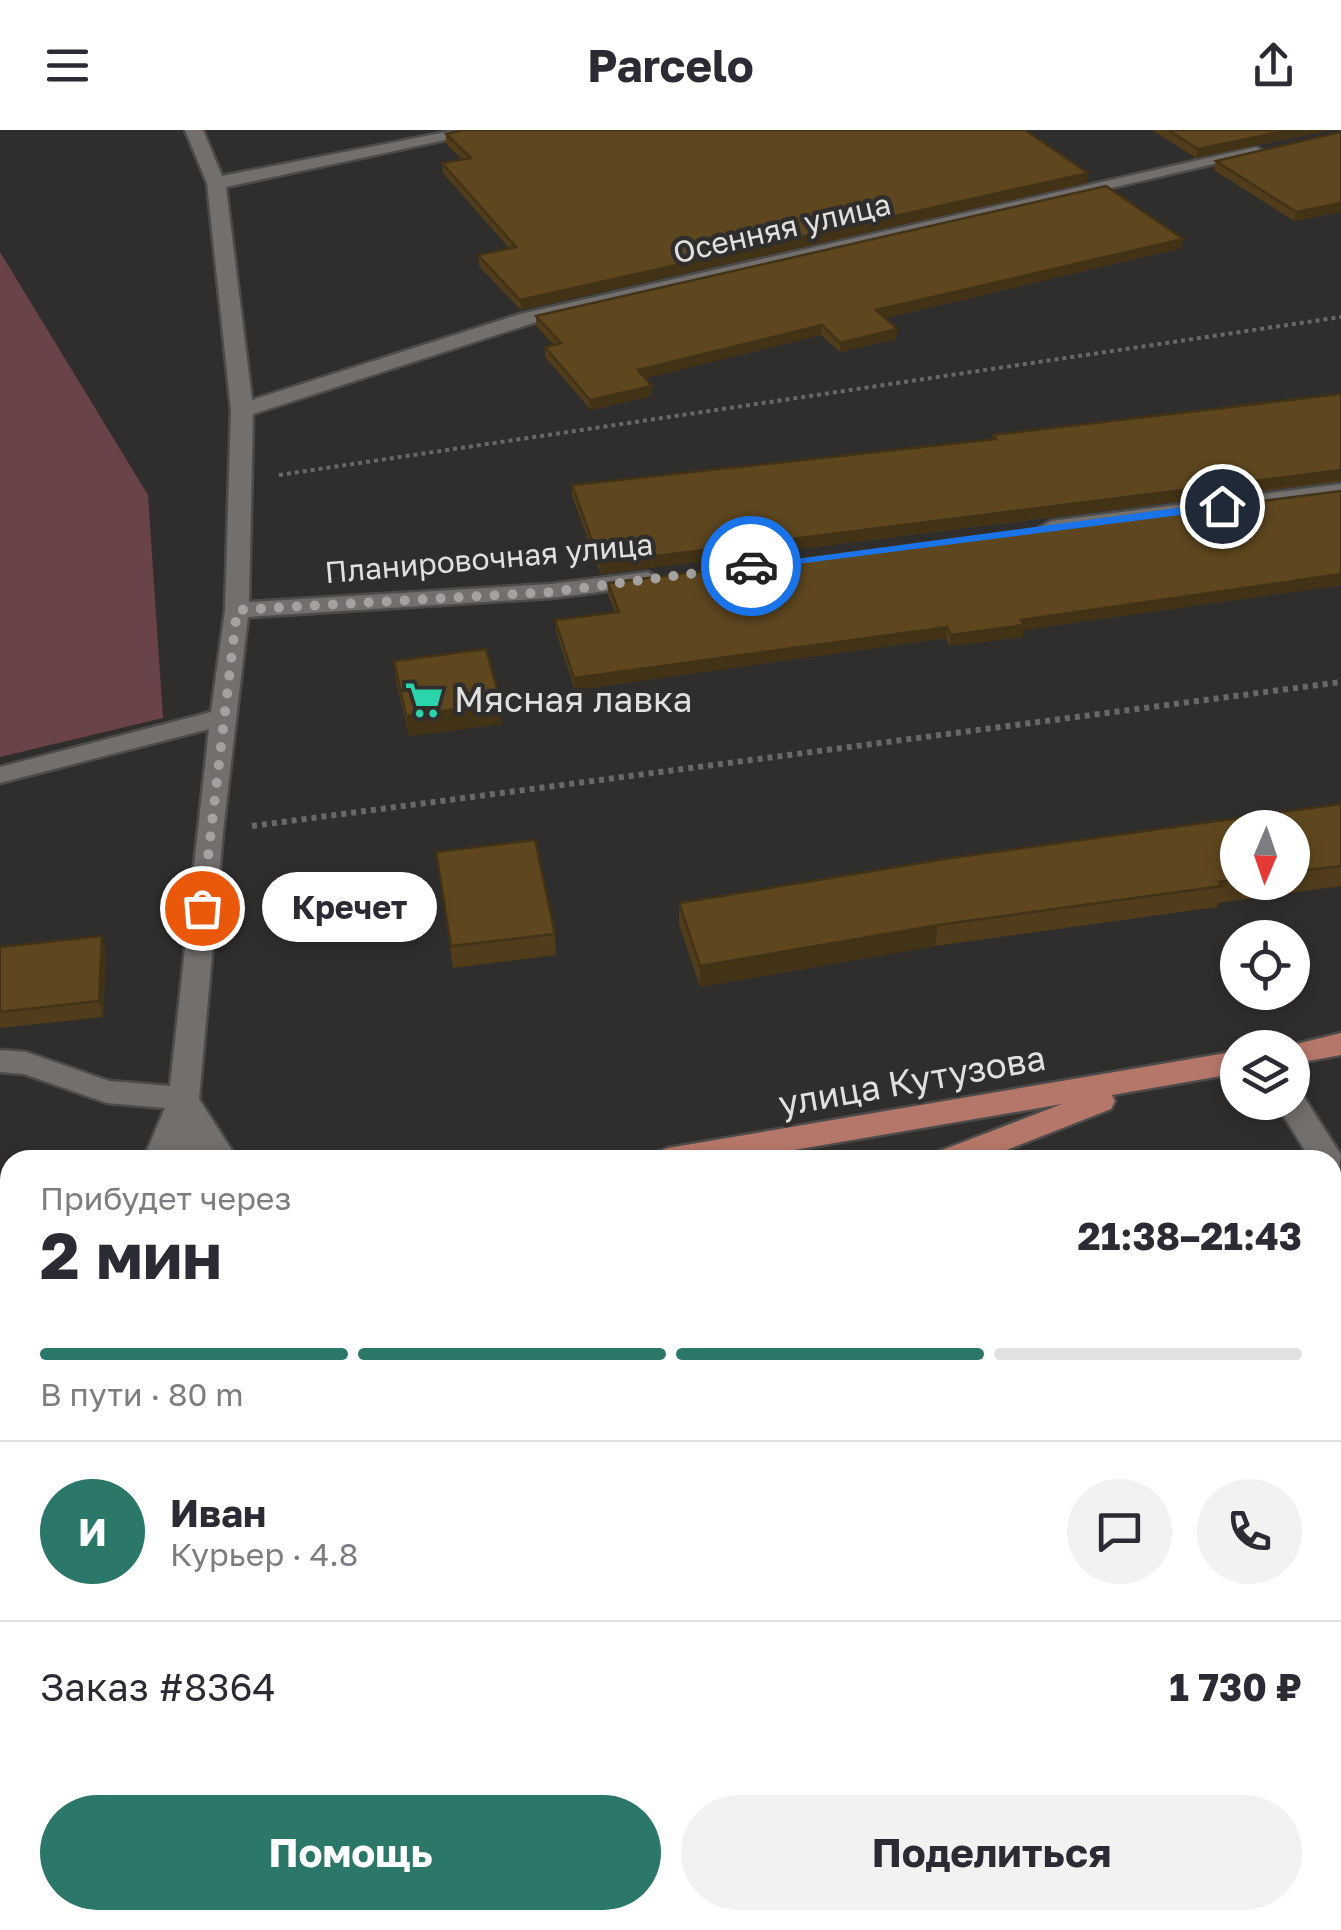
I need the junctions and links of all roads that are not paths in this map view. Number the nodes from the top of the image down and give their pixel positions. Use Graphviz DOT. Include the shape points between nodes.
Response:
graph roads {
  1 [pos="194,130"];
  2 [pos="483,130"];
  3 [pos="1283,146"];
  4 [pos="216,183"];
  5 [pos="242,410"];
  6 [pos="1341,491"];
  7 [pos="1025,531"];
  8 [pos="669,576"];
  9 [pos="237,610"];
  10 [pos="224,717"];
  11 [pos="0,775"];
  12 [pos="1341,1044"];
  13 [pos="1310,1050"];
  14 [pos="0,1061"];
  15 [pos="1220,1066"];
  16 [pos="1168,1076"];
  17 [pos="184,1099"];
  18 [pos="1302,1120"];
  19 [pos="164,1150"];
  20 [pos="194,1150"];
  21 [pos="216,1150"];
  22 [pos="728,1150"];
  23 [pos="974,1150"];
  24 [pos="1322,1150"];
  1 -- 4 [label="street"];
  2 -- 4 [label="street"];
  3 -- 5 [label="street, Осенняя улица" via="527,318"];
  4 -- 5 [label="street"];
  5 -- 9 [label="street"];
  6 -- 7 [label="street"];
  8 -- 9 [label="street, Планировочная улица" via="551,592"];
  9 -- 10 [label="street"];
  10 -- 11 [label="street"];
  10 -- 17 [label="street"];
  12 -- 13 [label="main road"];
  14 -- 17 [label="street" via="26,1063 106,1092"];
  15 -- 16 [label="main road, улица Кутузова"];
  16 -- 22 [label="main road, улица Кутузова"];
  16 -- 23 [label="main road, улица Кутузова"];
  17 -- 19 [label="street"];
  17 -- 20 [label="street"];
  17 -- 21 [label="street"];
  18 -- 24 [label="street"];
}
